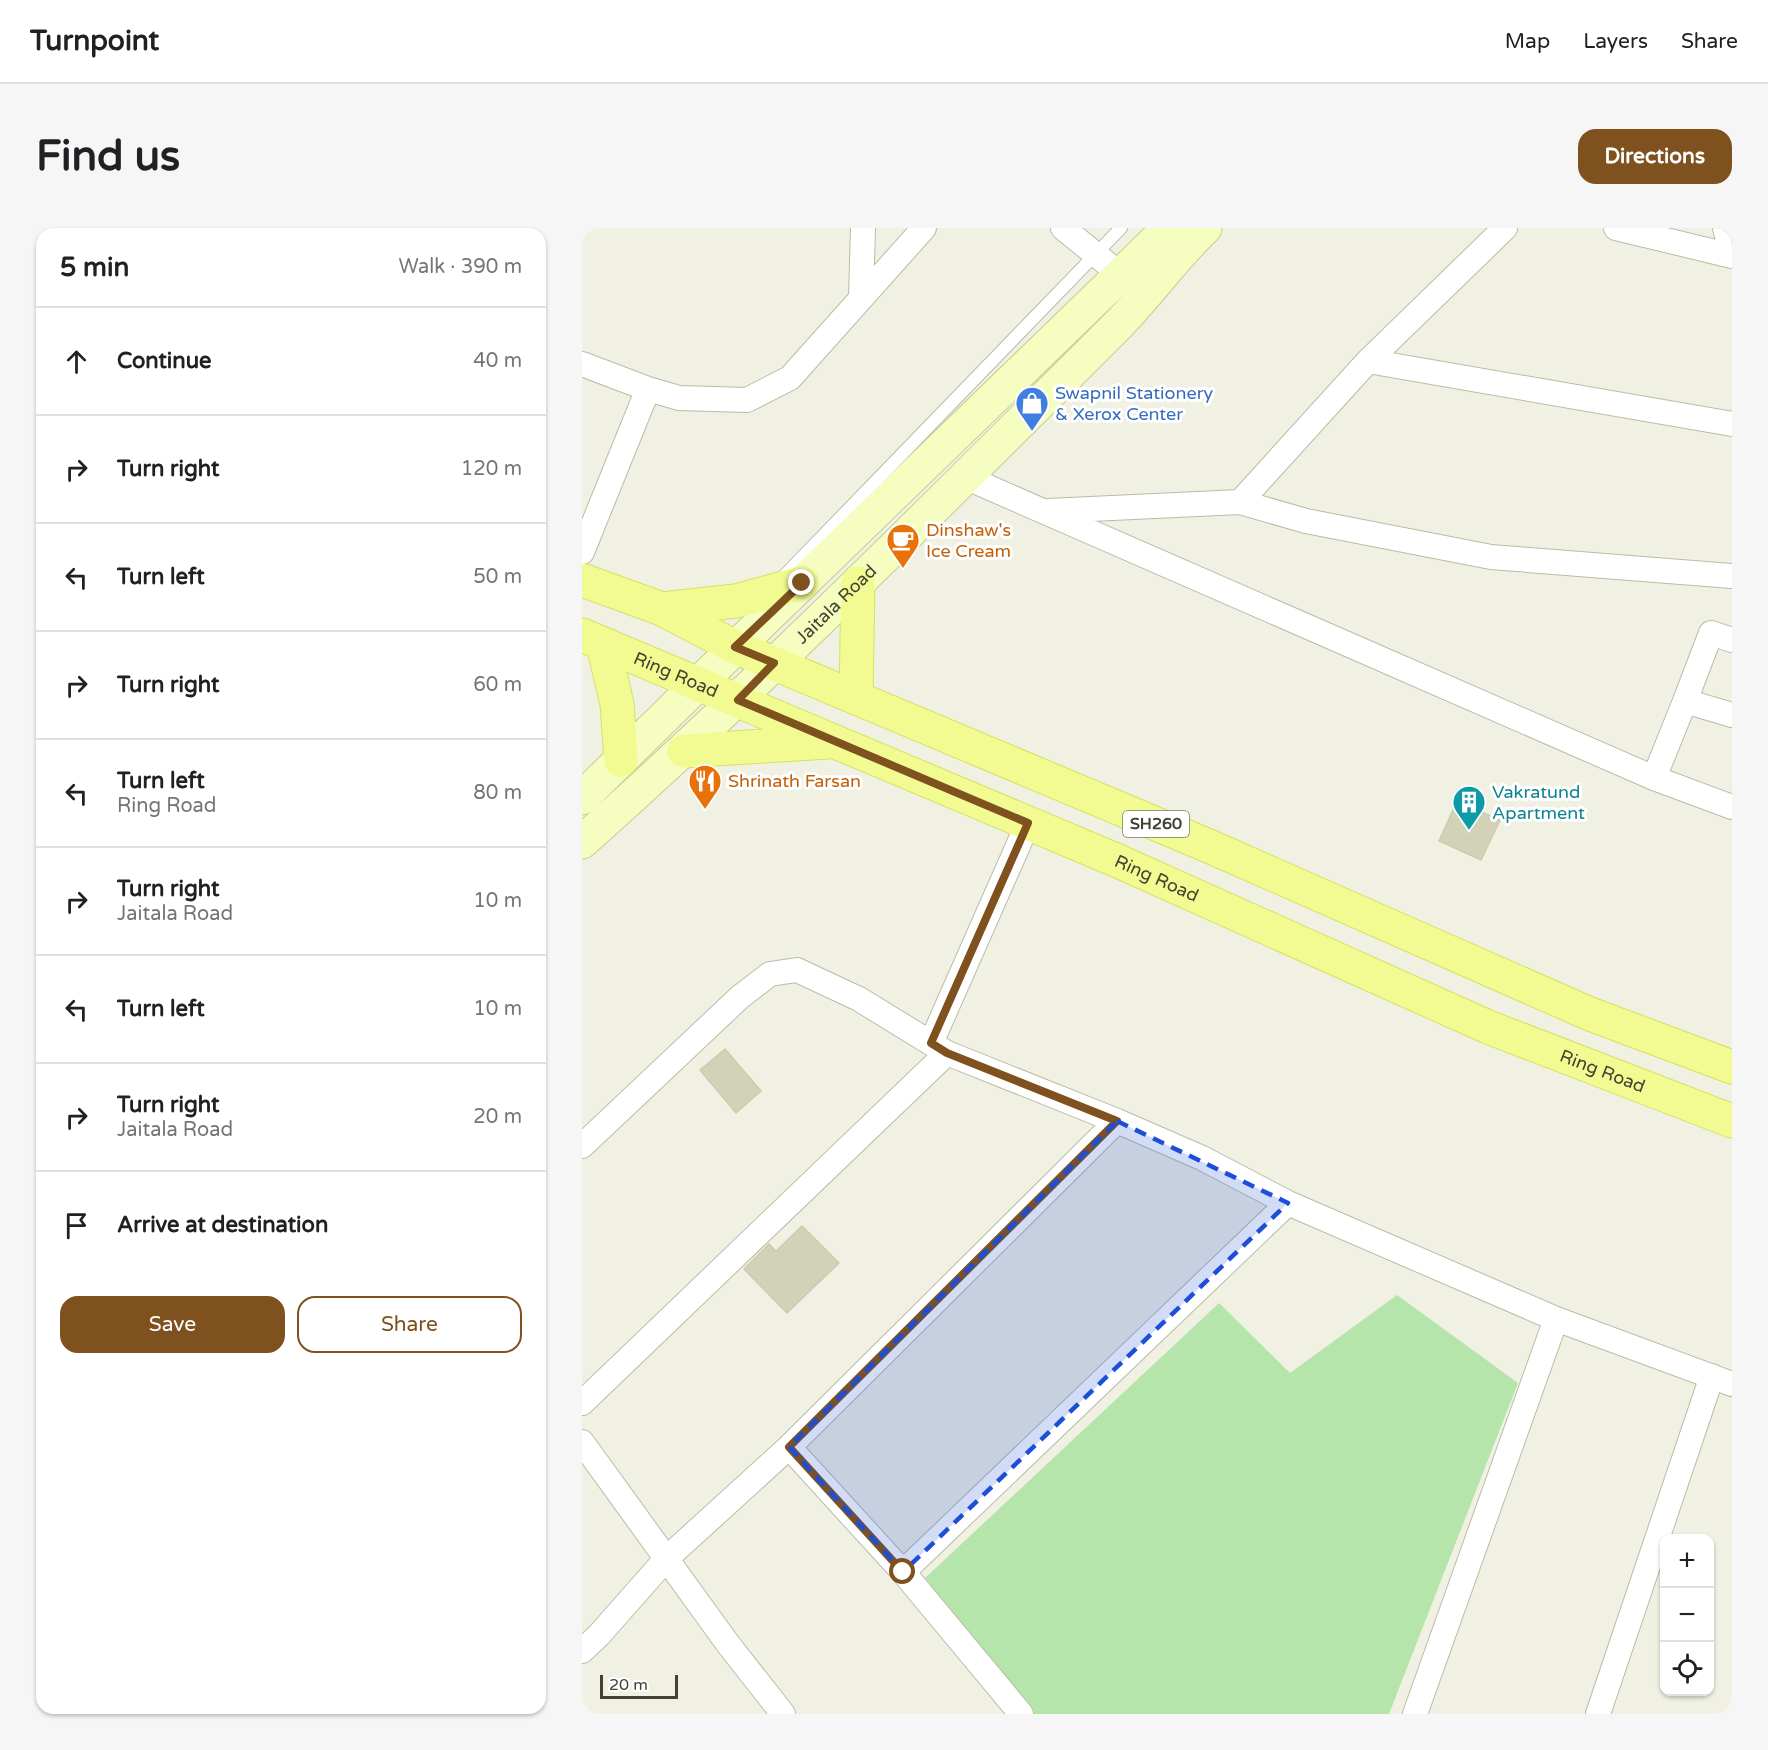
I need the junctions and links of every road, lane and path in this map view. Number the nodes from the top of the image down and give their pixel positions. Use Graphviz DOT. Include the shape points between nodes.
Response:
graph roads {
  1 [pos="863,228"];
  2 [pos="924,228"];
  3 [pos="1063,228"];
  4 [pos="1121,228"];
  5 [pos="1169,228"];
  6 [pos="1205,228"];
  7 [pos="1505,228"];
  8 [pos="1616,228"];
  9 [pos="1725,228"];
  10 [pos="1095,254"];
  11 [pos="1732,257"];
  12 [pos="1121,275"];
  13 [pos="861,297"];
  14 [pos="1368,361"];
  15 [pos="582,364"];
  16 [pos="648,389"];
  17 [pos="1732,424"];
  18 [pos="965,477"];
  19 [pos="1240,502"];
  20 [pos="1044,512"];
  21 [pos="582,552"];
  22 [pos="1732,576"];
  23 [pos="582,580"];
  24 [pos="802,583"];
  25 [pos="858,583"];
  26 [pos="768,593"];
  27 [pos="662,609"];
  28 [pos="593,640"];
  29 [pos="1732,640"];
  30 [pos="735,647"];
  31 [pos="774,663"];
  32 [pos="698,684"];
  33 [pos="856,698"];
  34 [pos="738,700"];
  35 [pos="1685,701"];
  36 [pos="1732,715"];
  37 [pos="836,742"];
  38 [pos="684,751"];
  39 [pos="621,760"];
  40 [pos="1654,778"];
  41 [pos="582,798"];
  42 [pos="1732,807"];
  43 [pos="1028,823"];
  44 [pos="582,843"];
  45 [pos="939,1048"];
  46 [pos="1732,1067"];
  47 [pos="1117,1121"];
  48 [pos="1732,1121"];
  49 [pos="582,1146"];
  50 [pos="1288,1203"];
  51 [pos="1556,1319"];
  52 [pos="1722,1380"];
  53 [pos="582,1404"];
  54 [pos="582,1442"];
  55 [pos="789,1447"];
  56 [pos="666,1559"];
  57 [pos="903,1572"];
  58 [pos="582,1651"];
  59 [pos="783,1714"];
  60 [pos="1021,1714"];
  61 [pos="1415,1714"];
  62 [pos="1598,1714"];
  1 -- 13 [label="street"];
  2 -- 13 [label="street"];
  3 -- 10 [label="street"];
  4 -- 10 [label="lane"];
  5 -- 12 [label="main road"];
  6 -- 18 [label="main road, Jaitala Road" via="1121,322"];
  7 -- 14 [label="street"];
  8 -- 11 [label="street"];
  9 -- 11 [label="street"];
  10 -- 12 [label="street"];
  10 -- 26 [label="lane"];
  12 -- 24 [label="main road"];
  13 -- 16 [label="street" via="790,378 747,400 679,398"];
  14 -- 17 [label="street"];
  14 -- 19 [label="street"];
  15 -- 16 [label="street"];
  16 -- 21 [label="street"];
  18 -- 20 [label="street"];
  18 -- 25 [label="main road, Jaitala Road"];
  19 -- 20 [label="street"];
  19 -- 22 [label="street" via="1306,521 1491,557"];
  20 -- 40 [label="street"];
  23 -- 27 [label="main road, SH260"];
  24 -- 26 [label="main road"];
  24 -- 30 [label="main road"];
  25 -- 31 [label="main road, Jaitala Road"];
  25 -- 33 [label="main road"];
  26 -- 27 [label="main road" via="736,602"];
  27 -- 30 [label="main road, SH260"];
  28 -- 32 [label="main road, Ring Road / SH260"];
  28 -- 39 [label="main road" via="617,704"];
  29 -- 35 [label="street" via="1711,633"];
  30 -- 31 [label="main road, SH260"];
  30 -- 32 [label="main road"];
  31 -- 33 [label="main road, SH260"];
  31 -- 34 [label="main road, Jaitala Road"];
  32 -- 34 [label="main road, Ring Road / SH260"];
  32 -- 39 [label="main road"];
  33 -- 46 [label="main road, SH260" via="1211,847 1590,1014"];
  34 -- 37 [label="main road, Ring Road / SH260"];
  34 -- 38 [label="main road, Jaitala Road"];
  35 -- 36 [label="street"];
  35 -- 40 [label="street"];
  37 -- 38 [label="main road"];
  37 -- 43 [label="main road, Ring Road / SH260"];
  38 -- 44 [label="main road, Jaitala Road"];
  39 -- 41 [label="main road"];
  40 -- 42 [label="street"];
  43 -- 45 [label="street"];
  43 -- 48 [label="main road, Ring Road / SH260" via="1488,1027"];
  45 -- 47 [label="street"];
  45 -- 49 [label="street" via="859,999 797,970 770,974 740,997"];
  45 -- 53 [label="street"];
  47 -- 50 [label="street" via="1202,1158"];
  47 -- 55 [label="street"];
  50 -- 51 [label="street"];
  50 -- 57 [label="street"];
  51 -- 52 [label="street"];
  51 -- 61 [label="street"];
  52 -- 62 [label="street"];
  54 -- 56 [label="street"];
  55 -- 56 [label="street"];
  55 -- 57 [label="street"];
  56 -- 58 [label="street"];
  56 -- 59 [label="street"];
  57 -- 60 [label="street"];
}
